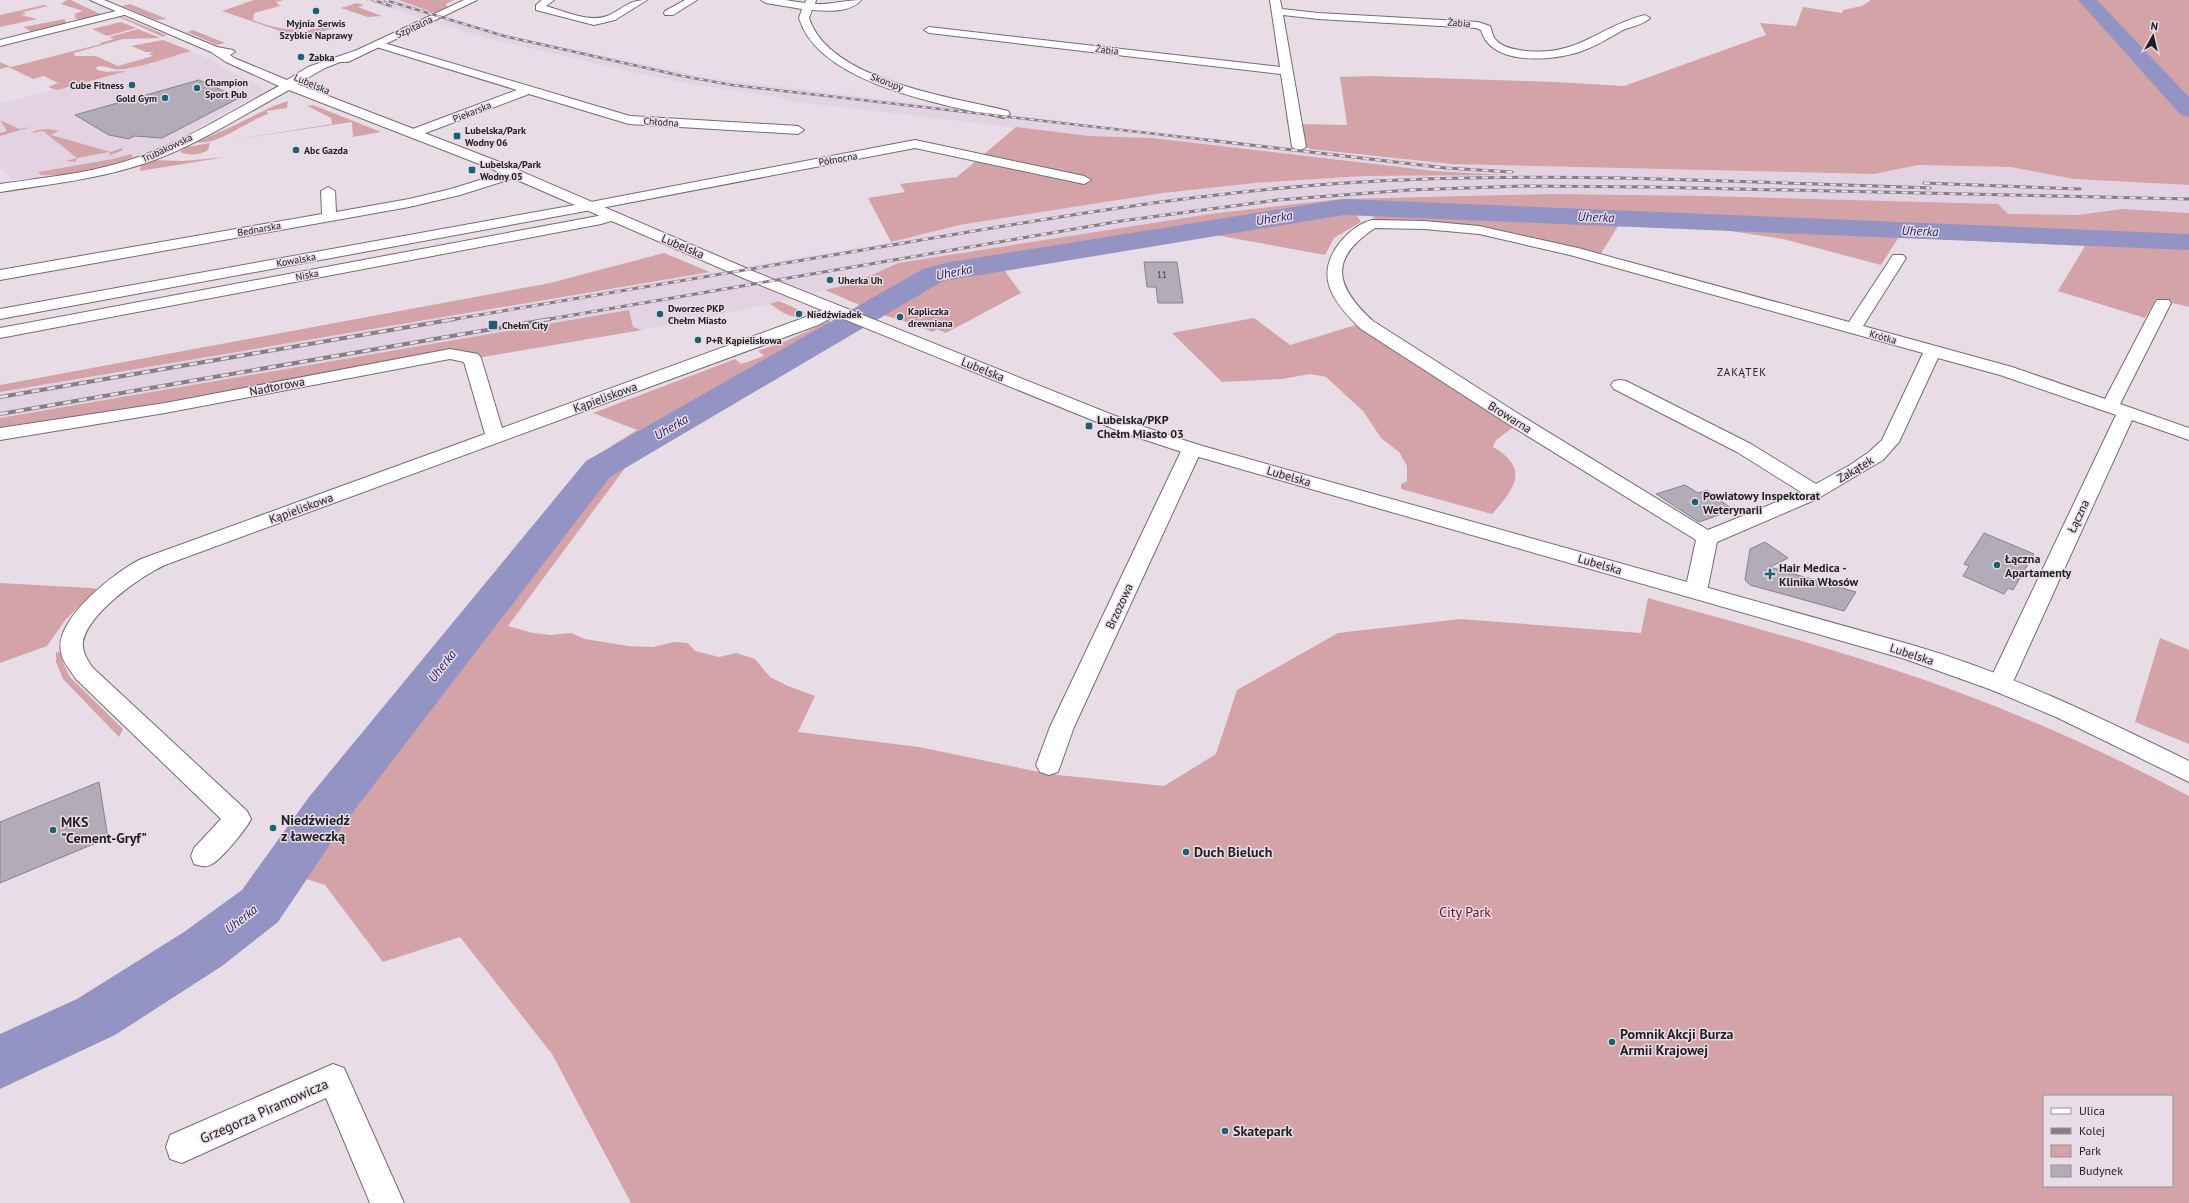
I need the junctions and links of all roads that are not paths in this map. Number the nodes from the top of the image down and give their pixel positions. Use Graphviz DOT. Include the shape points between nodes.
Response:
graph roads {
  1 [pos="95,0"];
  2 [pos="472,0"];
  3 [pos="549,0"];
  4 [pos="642,0"];
  5 [pos="692,0"];
  6 [pos="766,0"];
  7 [pos="856,0"];
  8 [pos="810,3"];
  9 [pos="1276,6"];
  10 [pos="124,12"];
  11 [pos="669,13"];
  12 [pos="1645,18"];
  13 [pos="929,30"];
  14 [pos="0,43"];
  15 [pos="380,45"];
  16 [pos="215,50"];
  17 [pos="357,53"];
  18 [pos="1286,70"];
  19 [pos="288,75"];
  20 [pos="528,90"];
  21 [pos="317,97"];
  22 [pos="239,112"];
  23 [pos="1004,114"];
  24 [pos="798,130"];
  25 [pos="410,131"];
  26 [pos="1299,146"];
  27 [pos="515,173"];
  28 [pos="1084,180"];
  29 [pos="0,188"];
  30 [pos="328,191"];
  31 [pos="591,206"];
  32 [pos="613,216"];
  33 [pos="329,217"];
  34 [pos="1898,258"];
  35 [pos="0,275"];
  36 [pos="1334,276"];
  37 [pos="2163,303"];
  38 [pos="840,312"];
  39 [pos="0,314"];
  40 [pos="1853,329"];
  41 [pos="0,333"];
  42 [pos="1933,351"];
  43 [pos="1620,385"];
  44 [pos="2118,410"];
  45 [pos="0,434"];
  46 [pos="2189,434"];
  47 [pos="495,437"];
  48 [pos="1192,449"];
  49 [pos="1815,492"];
  50 [pos="1707,538"];
  51 [pos="1696,591"];
  52 [pos="2000,684"];
  53 [pos="1049,765"];
  54 [pos="2189,772"];
  55 [pos="204,856"];
  56 [pos="182,1147"];
  57 [pos="381,1201"];
  1 -- 10 [label="street, Lubelska"];
  2 -- 15 [label="street, Szpitalna"];
  3 -- 4 [label="street" via="540,8 594,22 611,18"];
  5 -- 11 [label="street"];
  6 -- 8 [label="street"];
  7 -- 8 [label="street" via="839,6"];
  8 -- 23 [label="street, Skorupy" via="804,18 814,40 825,51 859,71 927,96"];
  9 -- 12 [label="street, Żabia" via="1318,16 1478,25 1486,28 1492,42 1501,48 1520,54 1539,55 1562,54 1579,49 1628,22"];
  9 -- 18 [label="street, Żabia"];
  10 -- 14 [label="street"];
  10 -- 16 [label="street, Lubelska"];
  13 -- 18 [label="street, Żabia"];
  15 -- 17 [label="street, Szpitalna"];
  15 -- 20 [label="street, Chłodna"];
  16 -- 19 [label="street, Lubelska" via="249,57"];
  16 -- 19 [label="street, Lubelska" via="230,60"];
  17 -- 19 [label="street, Szpitalna"];
  17 -- 19 [label="street, Szpitalna"];
  18 -- 26 [label="street, Żabia"];
  19 -- 21 [label="street, Lubelska"];
  19 -- 22 [label="street, Trubakowska"];
  19 -- 25 [label="street, Lubelska" via="379,113"];
  20 -- 24 [label="street, Chłodna" via="628,120"];
  20 -- 25 [label="street, Piekarska"];
  21 -- 22 [label="street" via="277,100"];
  21 -- 25 [label="street, Lubelska"];
  22 -- 29 [label="street, Trubakowska" via="144,160 99,172"];
  25 -- 27 [label="street, Lubelska"];
  27 -- 31 [label="street, Lubelska"];
  27 -- 33 [label="street, Bednarska" via="455,192"];
  28 -- 31 [label="street, Północna" via="915,144"];
  30 -- 33 [label="street"];
  31 -- 32 [label="street, Lubelska"];
  31 -- 39 [label="street, Kowalska"];
  32 -- 38 [label="street, Lubelska"];
  32 -- 41 [label="street, Niska" via="593,222"];
  33 -- 35 [label="street, Bednarska"];
  34 -- 40 [label="street"];
  36 -- 40 [label="street, Krótka" via="1335,262 1345,244 1372,224 1479,230 1573,250"];
  36 -- 50 [label="street, Browarna" via="1341,296 1367,325"];
  37 -- 44 [label="street, Łączna"];
  38 -- 47 [label="street, Kąpieliskowa"];
  38 -- 48 [label="street, Lubelska" via="1098,416"];
  40 -- 42 [label="street, Krótka"];
  42 -- 44 [label="street, Krótka" via="2006,371"];
  42 -- 49 [label="street, Zakątek" via="1890,442 1857,469"];
  43 -- 49 [label="street" via="1744,448"];
  44 -- 46 [label="street, Krótka"];
  44 -- 52 [label="street, Łączna"];
  45 -- 47 [label="street, Nadtorowa" via="165,408 450,354 472,358"];
  47 -- 55 [label="street, Kąpieliskowa" via="176,553 140,569 114,587 89,611 74,634 72,651 84,673 238,819"];
  48 -- 51 [label="street, Lubelska"];
  48 -- 53 [label="street, Brzozowa" via="1062,727"];
  49 -- 50 [label="street, Zakątek"];
  50 -- 51 [label="street"];
  51 -- 52 [label="street, Lubelska" via="1912,653"];
  52 -- 54 [label="street, Lubelska" via="2065,712"];
  56 -- 57 [label="street, Grzegorza Piramowicza" via="333,1079"];
}
